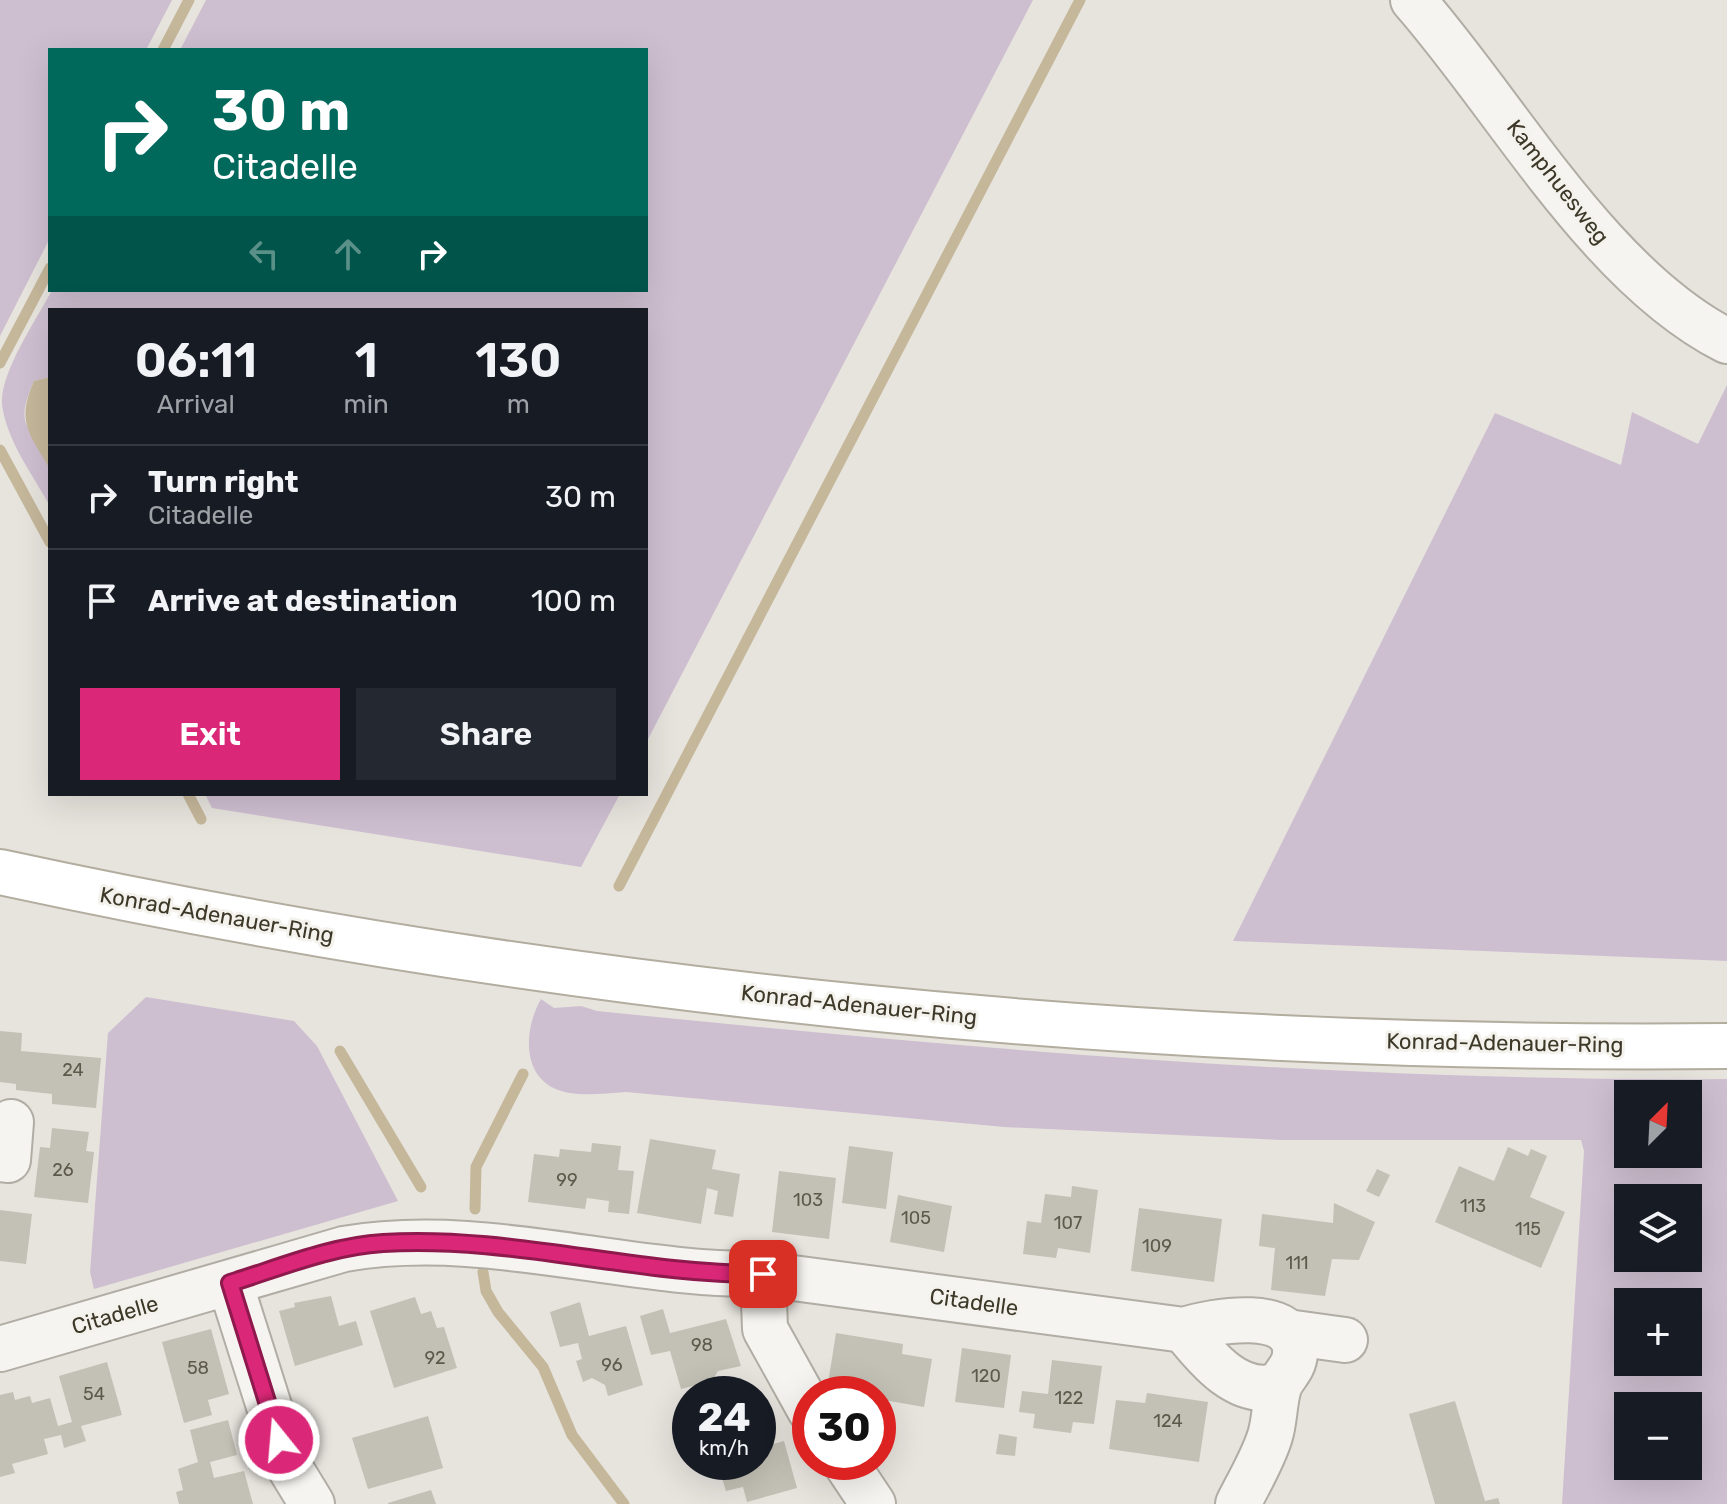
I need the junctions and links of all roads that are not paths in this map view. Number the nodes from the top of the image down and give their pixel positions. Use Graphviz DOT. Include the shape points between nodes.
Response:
graph roads {
  1 [pos="1413,0"];
  2 [pos="1727,341"];
  3 [pos="0,872"];
  4 [pos="1727,1046"];
  5 [pos="763,1274"];
  6 [pos="230,1283"];
  7 [pos="1184,1330"];
  8 [pos="1287,1332"];
  9 [pos="1345,1340"];
  10 [pos="0,1349"];
  11 [pos="792,1378"];
  12 [pos="1279,1385"];
  13 [pos="857,1480"];
  14 [pos="312,1504"];
  15 [pos="873,1504"];
  16 [pos="1238,1504"];
  1 -- 2 [label="street, Kamphuesweg" via="1625,266"];
  3 -- 4 [label="main road, Konrad-Adenauer-Ring" via="184,911 450,955 935,1014 1400,1041"];
  5 -- 6 [label="street, Citadelle" via="720,1274 573,1254 421,1242 344,1249"];
  5 -- 7 [label="street, Citadelle"];
  5 -- 11 [label="street" via="765,1329"];
  6 -- 10 [label="street, Citadelle"];
  6 -- 14 [label="street" via="287,1463"];
  7 -- 8 [label="street, Citadelle" via="1214,1321 1253,1320"];
  7 -- 12 [label="street" via="1221,1370 1247,1386 1265,1390"];
  8 -- 9 [label="street, Citadelle"];
  8 -- 12 [label="street" via="1295,1355 1292,1370"];
  12 -- 16 [label="street" via="1270,1437"];
  13 -- 15 [label="street"];
}
